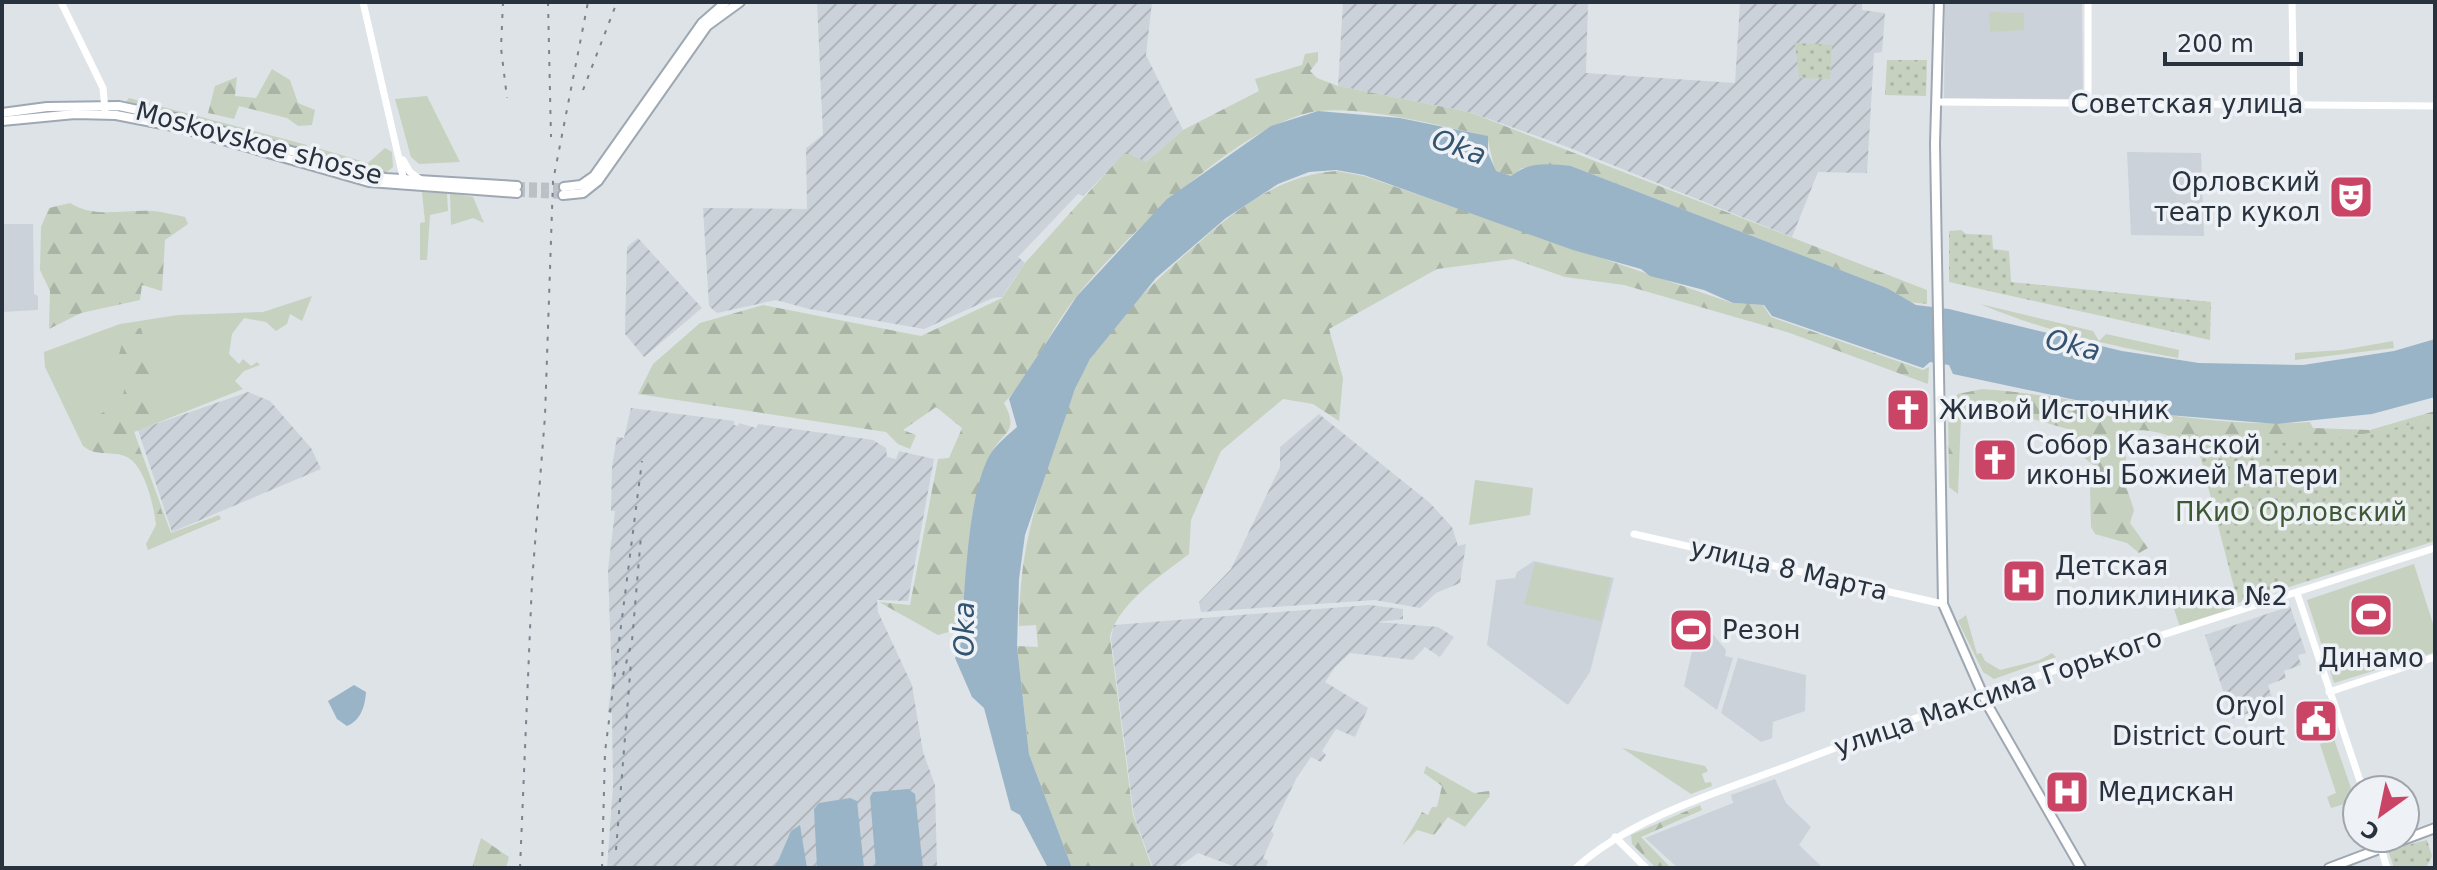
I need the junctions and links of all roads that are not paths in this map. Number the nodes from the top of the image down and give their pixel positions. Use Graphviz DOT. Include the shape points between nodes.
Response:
graph roads {
  1 [pos="61,2"];
  2 [pos="363,2"];
  3 [pos="726,2"];
  4 [pos="740,2"];
  5 [pos="1939,2"];
  6 [pos="2088,2"];
  7 [pos="2292,2"];
  8 [pos="1938,102"];
  9 [pos="2088,103"];
  10 [pos="2294,105"];
  11 [pos="2435,106"];
  12 [pos="105,109"];
  13 [pos="2,113"];
  14 [pos="2,121"];
  15 [pos="399,151"];
  16 [pos="385,178"];
  17 [pos="428,182"];
  18 [pos="404,184"];
  19 [pos="564,191"];
  20 [pos="577,191"];
  21 [pos="1634,534"];
  22 [pos="2435,548"];
  23 [pos="2297,593"];
  24 [pos="1943,604"];
  25 [pos="2435,657"];
  26 [pos="2329,692"];
  27 [pos="1981,693"];
  28 [pos="2357,774"];
  29 [pos="1615,837"];
  30 [pos="2356,854"];
  31 [pos="1576,868"];
  32 [pos="1646,868"];
  33 [pos="2081,868"];
  34 [pos="2329,868"];
  1 -- 12 [label="street" via="101,84"];
  2 -- 15 [label="street"];
  3 -- 20 [label="main road" via="702,23 607,160"];
  4 -- 20 [label="main road" via="707,26 598,181"];
  5 -- 8 [label="main road"];
  6 -- 9 [label="street"];
  7 -- 10 [label="street"];
  8 -- 9 [label="street, Советская улица"];
  8 -- 24 [label="main road"];
  9 -- 10 [label="street, Советская улица"];
  10 -- 11 [label="street, Советская улица"];
  12 -- 13 [label="main road, Moskovskoe shosse"];
  12 -- 14 [label="main road, Moskovskoe shosse"];
  12 -- 16 [label="main road, Moskovskoe shosse" via="180,119"];
  12 -- 18 [label="main road, Moskovskoe shosse" via="353,179"];
  15 -- 16 [label="street" via="396,170"];
  15 -- 17 [label="street" via="410,172"];
  15 -- 18 [label="street"];
  16 -- 18 [label="main road, Moskovskoe shosse"];
  17 -- 18 [label="main road, Moskovskoe shosse"];
  17 -- 18 [label="main road, Moskovskoe shosse" via="517,189"];
  19 -- 20 [label="main road"];
  21 -- 24 [label="street, улица 8 Марта"];
  22 -- 23 [label="street, улица Максима Горького"];
  23 -- 26 [label="street"];
  23 -- 27 [label="street, улица Максима Горького"];
  24 -- 27 [label="main road"];
  25 -- 26 [label="street"];
  26 -- 28 [label="street"];
  27 -- 29 [label="street, улица Максима Горького" via="1723,790"];
  27 -- 33 [label="main road"];
  29 -- 31 [label="street, улица Максима Горького"];
  29 -- 32 [label="street"];
  30 -- 34 [label="main road"];
}
